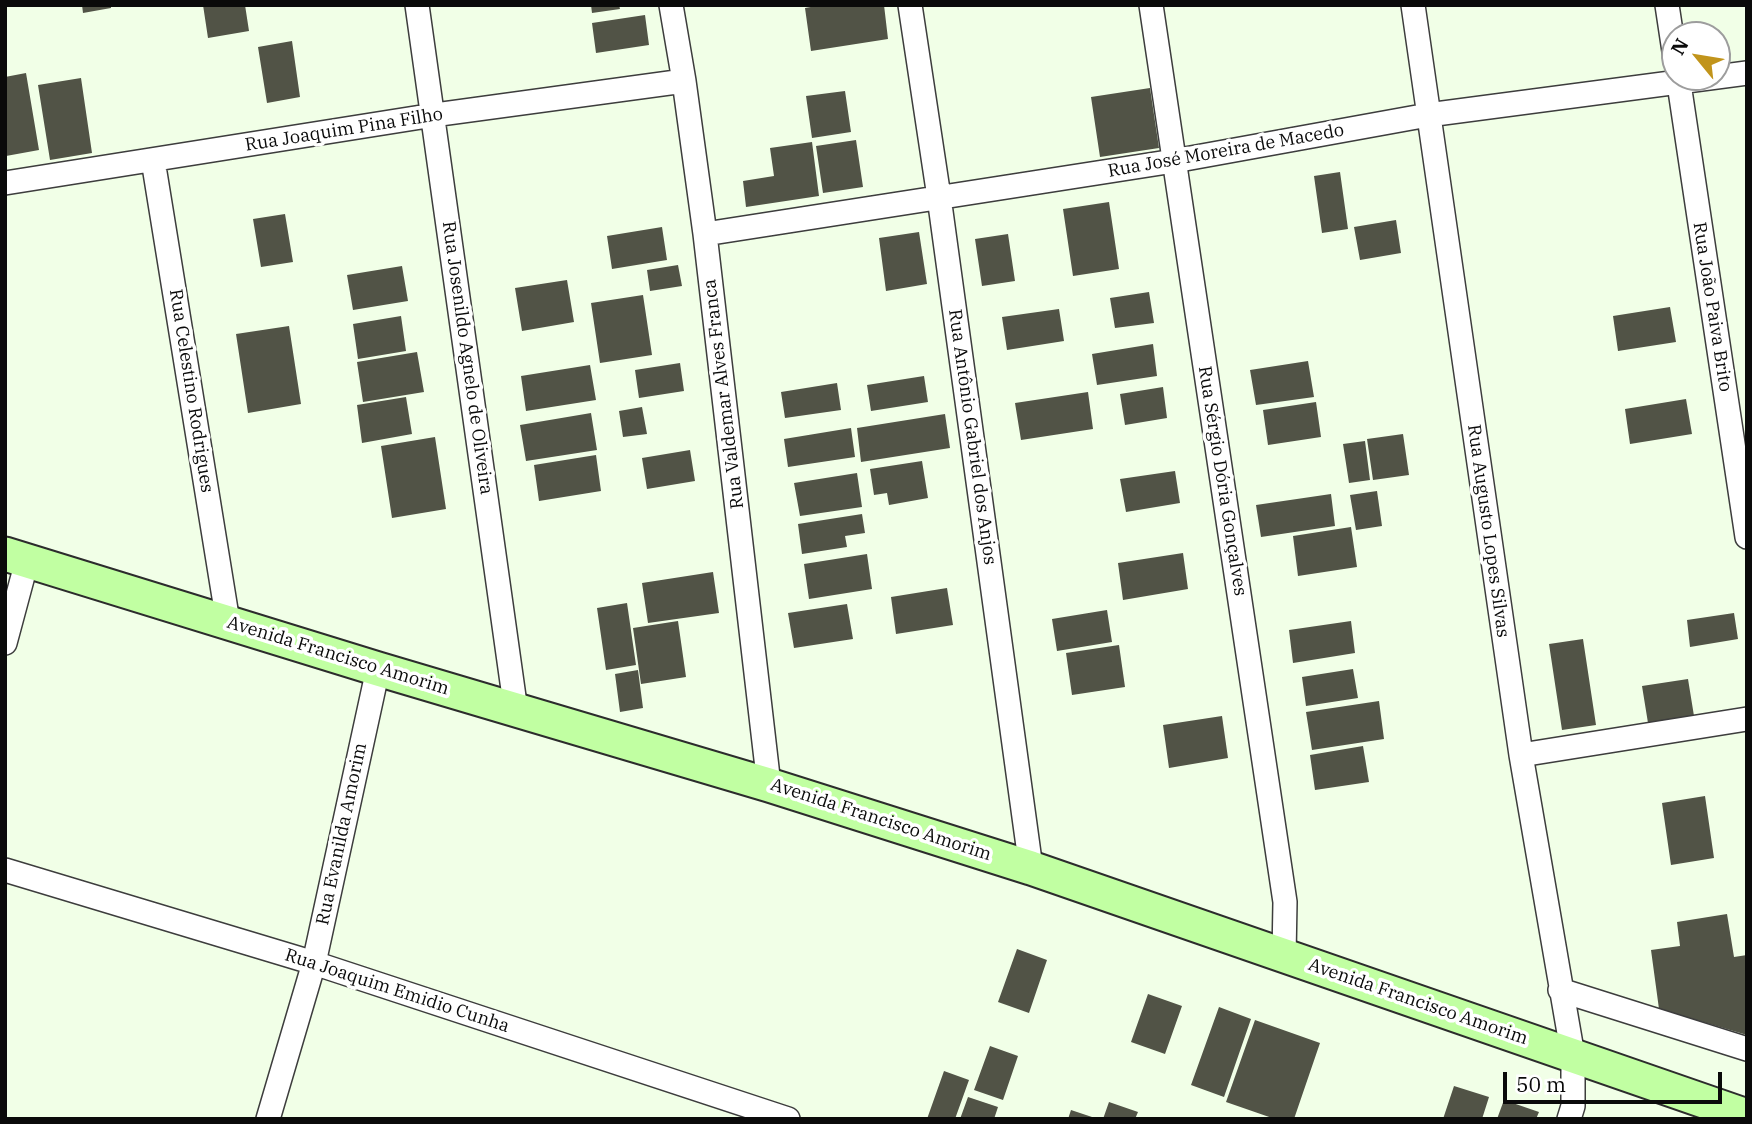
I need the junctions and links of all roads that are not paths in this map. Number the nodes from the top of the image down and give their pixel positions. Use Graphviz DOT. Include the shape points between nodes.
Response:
graph roads {
  1 [pos="417,5"];
  2 [pos="671,5"];
  3 [pos="910,5"];
  4 [pos="1151,5"];
  5 [pos="1413,5"];
  6 [pos="684,81"];
  7 [pos="1661,82"];
  8 [pos="1680,91"];
  9 [pos="434,115"];
  10 [pos="1428,115"];
  11 [pos="153,160"];
  12 [pos="1174,161"];
  13 [pos="5,183"];
  14 [pos="939,197"];
  15 [pos="705,234"];
  16 [pos="1747,537"];
  17 [pos="16,557"];
  18 [pos="228,622"];
  19 [pos="5,643"];
  20 [pos="378,669"];
  21 [pos="516,711"];
  22 [pos="1747,719"];
  23 [pos="1521,755"];
  24 [pos="769,785"];
  25 [pos="1031,868"];
  26 [pos="5,870"];
  27 [pos="1284,956"];
  28 [pos="314,963"];
  29 [pos="1560,990"];
  30 [pos="1747,1049"];
  31 [pos="1573,1056"];
  32 [pos="1747,1116"];
  33 [pos="268,1119"];
  34 [pos="788,1119"];
  35 [pos="1569,1119"];
  1 -- 9 [label="street, Rua Josenildo Agnelo de Oliveira"];
  2 -- 6 [label="street, Rua Valdemar Alves Franca"];
  3 -- 14 [label="street, Rua Antônio Gabriel dos Anjos"];
  4 -- 12 [label="street, Rua Sérgio Dória Gonçalves"];
  5 -- 10 [label="street, Rua Augusto Lopes Silvas"];
  6 -- 9 [label="street, Rua Joaquim Pina Filho"];
  6 -- 15 [label="street, Rua Valdemar Alves Franca"];
  7 -- 10 [label="street, Rua José Moreira de Macedo"];
  8 -- 16 [label="street, Rua João Paiva Brito"];
  9 -- 11 [label="street, Rua Joaquim Pina Filho"];
  9 -- 21 [label="street, Rua Josenildo Agnelo de Oliveira"];
  10 -- 12 [label="street, Rua José Moreira de Macedo"];
  10 -- 23 [label="street, Rua Augusto Lopes Silvas"];
  11 -- 13 [label="street, Rua Joaquim Pina Filho"];
  11 -- 18 [label="street, Rua Celestino Rodrigues"];
  12 -- 14 [label="street, Rua José Moreira de Macedo"];
  12 -- 27 [label="street, Rua Sérgio Dória Gonçalves" via="1285,902"];
  14 -- 15 [label="street, Rua José Moreira de Macedo"];
  14 -- 25 [label="street, Rua Antônio Gabriel dos Anjos"];
  15 -- 24 [label="street, Rua Valdemar Alves Franca"];
  17 -- 18 [label="main road, Avenida Francisco Amorim"];
  17 -- 19 [label="street"];
  18 -- 20 [label="main road, Avenida Francisco Amorim"];
  20 -- 21 [label="main road, Avenida Francisco Amorim"];
  20 -- 28 [label="street, Rua Evanilda Amorim"];
  21 -- 24 [label="main road, Avenida Francisco Amorim"];
  22 -- 23 [label="street"];
  23 -- 29 [label="street, Rua Augusto Lopes Silvas"];
  24 -- 25 [label="main road, Avenida Francisco Amorim"];
  25 -- 27 [label="main road, Avenida Francisco Amorim"];
  26 -- 28 [label="street, Rua Joaquim Emidio Cunha"];
  27 -- 31 [label="main road, Avenida Francisco Amorim"];
  28 -- 33 [label="street, Rua Evanilda Amorim"];
  28 -- 34 [label="street, Rua Joaquim Emidio Cunha"];
  29 -- 30 [label="street"];
  29 -- 31 [label="street, Rua Augusto Lopes Silvas"];
  31 -- 32 [label="main road, Avenida Francisco Amorim"];
  31 -- 35 [label="street, Rua Augusto Lopes Silvas"];
}
